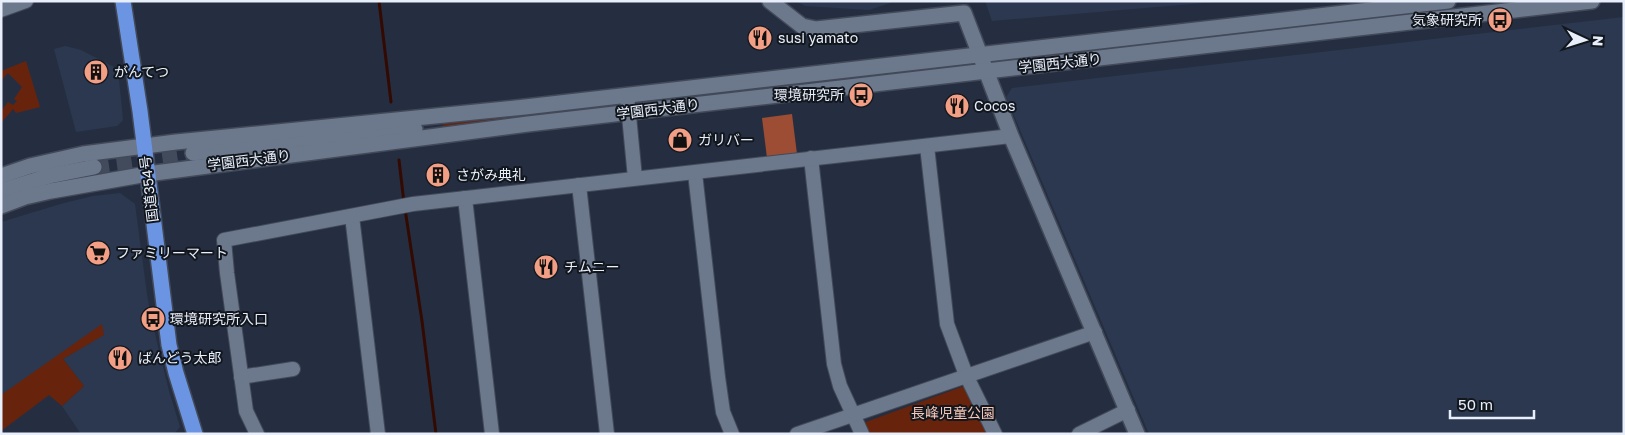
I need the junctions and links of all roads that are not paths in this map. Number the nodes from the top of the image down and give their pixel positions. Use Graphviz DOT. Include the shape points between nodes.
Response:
graph roads {
  1 [pos="26,1"];
  2 [pos="123,1"];
  3 [pos="770,1"];
  4 [pos="1448,1"];
  5 [pos="1592,1"];
  6 [pos="1,10"];
  7 [pos="979,55"];
  8 [pos="985,71"];
  9 [pos="626,95"];
  10 [pos="525,107"];
  11 [pos="628,112"];
  12 [pos="528,124"];
  13 [pos="389,131"];
  14 [pos="1011,136"];
  15 [pos="144,146"];
  16 [pos="927,146"];
  17 [pos="193,153"];
  18 [pos="811,158"];
  19 [pos="94,167"];
  20 [pos="695,173"];
  21 [pos="147,174"];
  22 [pos="1,176"];
  23 [pos="635,178"];
  24 [pos="579,185"];
  25 [pos="1,191"];
  26 [pos="465,198"];
  27 [pos="1,206"];
  28 [pos="352,216"];
  29 [pos="1095,332"];
  30 [pos="293,369"];
  31 [pos="966,376"];
  32 [pos="241,377"];
  33 [pos="1128,410"];
  34 [pos="853,414"];
  35 [pos="195,434"];
  36 [pos="257,434"];
  37 [pos="378,434"];
  38 [pos="492,434"];
  39 [pos="608,434"];
  40 [pos="732,434"];
  41 [pos="797,434"];
  42 [pos="862,434"];
  43 [pos="995,434"];
  44 [pos="1079,434"];
  45 [pos="1137,434"];
  1 -- 6 [label="street"];
  2 -- 15 [label="highway, 国道354号"];
  3 -- 7 [label="main road" via="802,26 816,29 964,13"];
  4 -- 7 [label="main road, 学園西大通り"];
  5 -- 8 [label="main road, 学園西大通り"];
  7 -- 8 [label="main road"];
  7 -- 9 [label="main road, 学園西大通り"];
  8 -- 11 [label="main road, 学園西大通り"];
  8 -- 14 [label="main road"];
  9 -- 10 [label="main road, 学園西大通り"];
  9 -- 11 [label="street"];
  10 -- 13 [label="main road, 学園西大通り" via="512,112"];
  10 -- 15 [label="main road, 学園西大通り"];
  11 -- 12 [label="main road, 学園西大通り"];
  11 -- 23 [label="street"];
  12 -- 13 [label="main road, 学園西大通り" via="512,122"];
  12 -- 21 [label="main road, 学園西大通り"];
  13 -- 17 [label="main road, 学園西大通り"];
  14 -- 16 [label="street"];
  14 -- 29 [label="main road"];
  15 -- 21 [label="highway, 国道354号"];
  15 -- 22 [label="main road, 学園西大通り" via="74,156"];
  16 -- 18 [label="street"];
  16 -- 31 [label="street" via="947,324"];
  18 -- 20 [label="street"];
  18 -- 34 [label="street" via="834,364"];
  19 -- 25 [label="main road" via="49,176"];
  20 -- 23 [label="street"];
  20 -- 40 [label="street" via="718,377 723,412"];
  21 -- 27 [label="main road, 学園西大通り" via="25,197"];
  21 -- 35 [label="highway, 国道354号" via="169,345"];
  23 -- 24 [label="street"];
  24 -- 26 [label="street"];
  24 -- 39 [label="street"];
  26 -- 28 [label="street"];
  26 -- 38 [label="street"];
  28 -- 32 [label="street" via="224,240"];
  28 -- 37 [label="street"];
  29 -- 31 [label="street"];
  29 -- 33 [label="main road"];
  30 -- 32 [label="street"];
  31 -- 34 [label="street"];
  31 -- 43 [label="street"];
  32 -- 36 [label="street" via="246,411"];
  33 -- 44 [label="street"];
  33 -- 45 [label="main road"];
  34 -- 41 [label="street"];
  34 -- 42 [label="street"];
}
